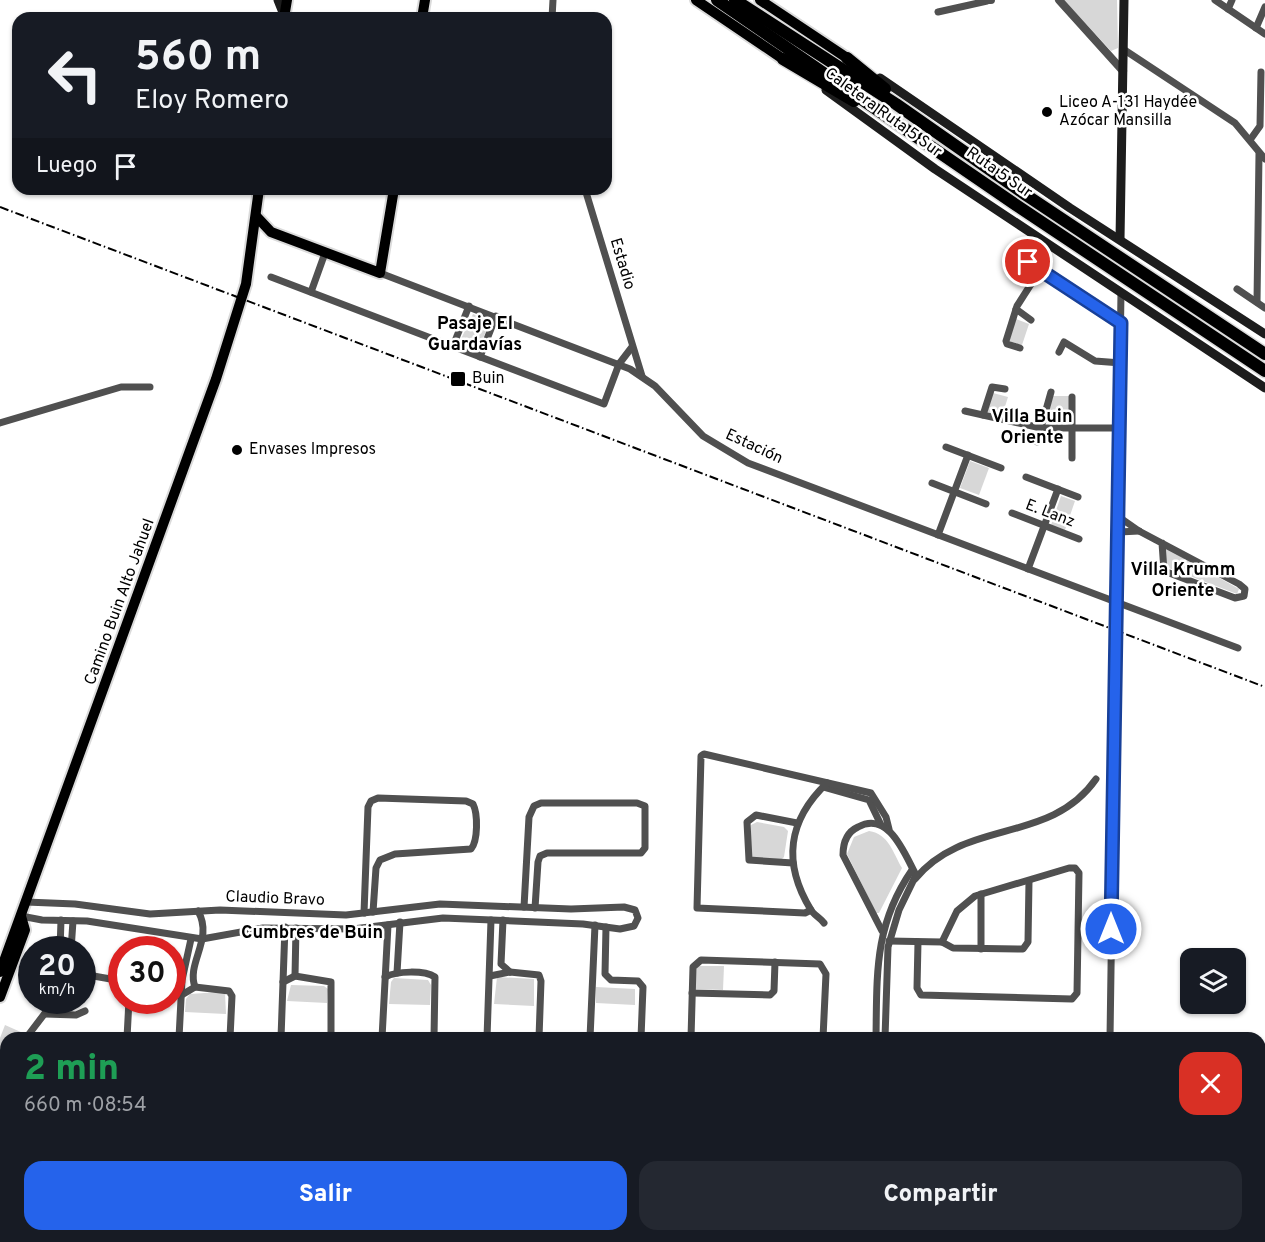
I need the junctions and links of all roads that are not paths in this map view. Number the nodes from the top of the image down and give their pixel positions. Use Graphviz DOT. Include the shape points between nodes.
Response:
graph roads {
  1 [pos="696,0"];
  2 [pos="717,0"];
  3 [pos="735,0"];
  4 [pos="760,0"];
  5 [pos="988,0"];
  6 [pos="1059,0"];
  7 [pos="1124,0"];
  8 [pos="1215,0"];
  9 [pos="1232,0"];
  10 [pos="1265,7"];
  11 [pos="1228,9"];
  12 [pos="938,12"];
  13 [pos="1256,28"];
  14 [pos="1265,34"];
  15 [pos="1123,49"];
  16 [pos="847,58"];
  17 [pos="783,59"];
  18 [pos="1123,71"];
  19 [pos="1261,72"];
  20 [pos="1263,87"];
  21 [pos="907,129"];
  22 [pos="1250,140"];
  23 [pos="963,151"];
  24 [pos="1262,156"];
  25 [pos="1262,192"];
  26 [pos="258,195"];
  27 [pos="393,195"];
  28 [pos="587,195"];
  29 [pos="256,216"];
  30 [pos="280,236"];
  31 [pos="1120,239"];
  32 [pos="1258,243"];
  33 [pos="253,246"];
  34 [pos="1265,248"];
  35 [pos="325,253"];
  36 [pos="1015,253"];
  37 [pos="1040,270"];
  38 [pos="380,273"];
  39 [pos="271,277"];
  40 [pos="1237,289"];
  41 [pos="311,292"];
  42 [pos="1121,292"];
  43 [pos="1257,302"];
  44 [pos="469,306"];
  45 [pos="1265,308"];
  46 [pos="1016,309"];
  47 [pos="496,316"];
  48 [pos="1031,320"];
  49 [pos="1121,323"];
  50 [pos="1265,334"];
  51 [pos="453,346"];
  52 [pos="632,347"];
  53 [pos="1020,348"];
  54 [pos="1059,352"];
  55 [pos="1265,354"];
  56 [pos="480,357"];
  57 [pos="1120,363"];
  58 [pos="619,364"];
  59 [pos="1265,370"];
  60 [pos="642,376"];
  61 [pos="150,387"];
  62 [pos="1265,388"];
  63 [pos="1005,389"];
  64 [pos="1051,392"];
  65 [pos="1072,397"];
  66 [pos="965,411"];
  67 [pos="983,415"];
  68 [pos="0,423"];
  69 [pos="1041,428"];
  70 [pos="1072,428"];
  71 [pos="1120,428"];
  72 [pos="1037,442"];
  73 [pos="946,447"];
  74 [pos="968,455"];
  75 [pos="1072,458"];
  76 [pos="1001,468"];
  77 [pos="1026,477"];
  78 [pos="932,483"];
  79 [pos="1058,489"];
  80 [pos="954,492"];
  81 [pos="1078,497"];
  82 [pos="986,504"];
  83 [pos="1012,513"];
  84 [pos="1119,517"];
  85 [pos="1044,526"];
  86 [pos="1139,531"];
  87 [pos="1119,532"];
  88 [pos="938,535"];
  89 [pos="1079,540"];
  90 [pos="1162,543"];
  91 [pos="1028,569"];
  92 [pos="1117,603"];
  93 [pos="1238,648"];
  94 [pos="1096,779"];
  95 [pos="825,785"];
  96 [pos="797,823"];
  97 [pos="881,825"];
  98 [pos="889,829"];
  99 [pos="528,845"];
  100 [pos="366,854"];
  101 [pos="527,858"];
  102 [pos="540,858"];
  103 [pos="380,860"];
  104 [pos="793,863"];
  105 [pos="912,870"];
  106 [pos="915,879"];
  107 [pos="1029,881"];
  108 [pos="981,894"];
  109 [pos="27,902"];
  110 [pos="458,904"];
  111 [pos="83,905"];
  112 [pos="524,907"];
  113 [pos="535,908"];
  114 [pos="571,909"];
  115 [pos="811,910"];
  116 [pos="198,911"];
  117 [pos="373,912"];
  118 [pos="364,913"];
  119 [pos="351,915"];
  120 [pos="21,916"];
  121 [pos="457,918"];
  122 [pos="61,920"];
  123 [pos="491,920"];
  124 [pos="503,920"];
  125 [pos="77,921"];
  126 [pos="400,922"];
  127 [pos="571,923"];
  128 [pos="824,923"];
  129 [pos="388,925"];
  130 [pos="595,925"];
  131 [pos="285,927"];
  132 [pos="606,927"];
  133 [pos="297,928"];
  134 [pos="353,929"];
  135 [pos="882,931"];
  136 [pos="60,936"];
  137 [pos="74,936"];
  138 [pos="190,939"];
  139 [pos="202,939"];
  140 [pos="889,941"];
  141 [pos="918,942"];
  142 [pos="942,942"];
  143 [pos="981,949"];
  144 [pos="186,962"];
  145 [pos="775,962"];
  146 [pos="0,972"];
  147 [pos="510,972"];
  148 [pos="397,973"];
  149 [pos="295,976"];
  150 [pos="489,976"];
  151 [pos="385,977"];
  152 [pos="610,978"];
  153 [pos="877,978"];
  154 [pos="886,978"];
  155 [pos="283,982"];
  156 [pos="591,984"];
  157 [pos="195,987"];
  158 [pos="186,992"];
  159 [pos="692,993"];
  160 [pos="0,997"];
  161 [pos="45,1014"];
  162 [pos="78,1014"];
  163 [pos="128,1014"];
  164 [pos="179,1014"];
  165 [pos="31,1032"];
  166 [pos="127,1032"];
  167 [pos="178,1032"];
  168 [pos="230,1032"];
  169 [pos="280,1032"];
  170 [pos="332,1032"];
  171 [pos="382,1032"];
  172 [pos="434,1032"];
  173 [pos="487,1032"];
  174 [pos="538,1032"];
  175 [pos="590,1032"];
  176 [pos="641,1032"];
  177 [pos="691,1032"];
  178 [pos="823,1032"];
  179 [pos="876,1032"];
  180 [pos="885,1032"];
  181 [pos="1110,1032"];
  1 -- 17 [label="main road, Caletera Ruta 5 Sur"];
  2 -- 21 [label="highway, Ruta 5 Sur"];
  3 -- 23 [label="highway, Ruta 5 Sur"];
  4 -- 16 [label="main road, Caletera Ruta 5 Sur"];
  5 -- 12 [label="street"];
  6 -- 18 [label="street"];
  7 -- 15 [label="main road"];
  8 -- 11 [label="street"];
  9 -- 11 [label="street"];
  10 -- 13 [label="street"];
  11 -- 13 [label="street"];
  13 -- 14 [label="street"];
  15 -- 18 [label="main road"];
  15 -- 22 [label="street" via="1235,123"];
  16 -- 23 [label="highway"];
  16 -- 31 [label="main road, Caletera Ruta 5 Sur"];
  17 -- 21 [label="highway"];
  17 -- 42 [label="main road, Caletera Ruta 5 Sur" via="925,163"];
  18 -- 31 [label="main road"];
  19 -- 20 [label="street"];
  20 -- 22 [label="street" via="1260,126"];
  21 -- 59 [label="highway, Ruta 5 Sur"];
  22 -- 24 [label="street"];
  23 -- 55 [label="highway, Ruta 5 Sur"];
  24 -- 25 [label="street"];
  25 -- 32 [label="street"];
  26 -- 29 [label="main road, Camino Buin Alto Jahuel"];
  27 -- 38 [label="main road"];
  28 -- 52 [label="street, Estadio"];
  29 -- 30 [label="main road, Estación"];
  29 -- 33 [label="main road, Camino Buin Alto Jahuel"];
  30 -- 33 [label="main road" via="264,238"];
  30 -- 35 [label="main road, Estación"];
  31 -- 50 [label="main road, Caletera Ruta 5 Sur"];
  32 -- 34 [label="street"];
  32 -- 43 [label="street"];
  33 -- 109 [label="main road, Camino Buin Alto Jahuel" via="242,296 194,444"];
  35 -- 38 [label="main road, Estación"];
  35 -- 41 [label="street"];
  36 -- 37 [label="street"];
  37 -- 46 [label="street"];
  37 -- 49 [label="street"];
  38 -- 44 [label="street, Estación"];
  39 -- 41 [label="street"];
  40 -- 43 [label="street"];
  41 -- 51 [label="street"];
  42 -- 49 [label="street"];
  42 -- 62 [label="main road, Caletera Ruta 5 Sur"];
  43 -- 45 [label="street"];
  44 -- 47 [label="street, Estación"];
  44 -- 51 [label="street"];
  46 -- 48 [label="street"];
  46 -- 53 [label="street" via="1006,342"];
  47 -- 56 [label="street"];
  47 -- 58 [label="street, Estación"];
  49 -- 57 [label="street"];
  51 -- 56 [label="street"];
  52 -- 58 [label="street"];
  52 -- 60 [label="street, Estadio"];
  54 -- 57 [label="street" via="1065,342 1095,361"];
  56 -- 58 [label="street" via="604,404"];
  57 -- 71 [label="street"];
  58 -- 60 [label="street, Estación"];
  60 -- 88 [label="street, Estación" via="697,430 732,456"];
  61 -- 68 [label="street" via="121,387"];
  63 -- 67 [label="street" via="992,387"];
  64 -- 69 [label="street"];
  65 -- 70 [label="street"];
  66 -- 67 [label="street"];
  67 -- 69 [label="street"];
  69 -- 70 [label="street"];
  69 -- 72 [label="street"];
  70 -- 71 [label="street"];
  70 -- 75 [label="street"];
  71 -- 84 [label="street"];
  73 -- 74 [label="street"];
  74 -- 76 [label="street"];
  74 -- 80 [label="street"];
  77 -- 79 [label="street"];
  78 -- 80 [label="street"];
  79 -- 81 [label="street"];
  79 -- 85 [label="street"];
  80 -- 82 [label="street"];
  80 -- 88 [label="street"];
  83 -- 85 [label="street, E. Lanz"];
  84 -- 86 [label="street"];
  84 -- 87 [label="street"];
  85 -- 89 [label="street, E. Lanz"];
  85 -- 91 [label="street"];
  86 -- 87 [label="street"];
  86 -- 90 [label="street"];
  87 -- 92 [label="street"];
  88 -- 91 [label="street, Estación"];
  90 -- 90 [label="street" via="1242,585 1244,596 1235,598 1166,572 1162,566"];
  91 -- 92 [label="street, Estación"];
  92 -- 93 [label="street, Estación"];
  92 -- 181 [label="street"];
  94 -- 106 [label="street" via="1060,813 960,844 937,857"];
  95 -- 96 [label="street"];
  95 -- 97 [label="street" via="869,800"];
  95 -- 98 [label="street" via="871,793"];
  95 -- 115 [label="street" via="704,754 700,757 697,908 805,913"];
  96 -- 104 [label="street"];
  96 -- 104 [label="street" via="756,815 747,822 749,860"];
  97 -- 98 [label="street"];
  97 -- 135 [label="street" via="869,823 854,829 843,850 847,866"];
  98 -- 105 [label="street"];
  99 -- 101 [label="street"];
  99 -- 102 [label="street"];
  99 -- 102 [label="street" via="529,817 536,804 637,803 646,810 642,854"];
  100 -- 103 [label="street"];
  100 -- 103 [label="street" via="371,801 378,798 471,802 475,810 472,849 395,854"];
  100 -- 118 [label="street"];
  101 -- 102 [label="street"];
  101 -- 112 [label="street"];
  102 -- 113 [label="street"];
  103 -- 117 [label="street"];
  104 -- 115 [label="street"];
  105 -- 106 [label="street"];
  105 -- 135 [label="street" via="896,895"];
  106 -- 140 [label="street"];
  107 -- 108 [label="street"];
  107 -- 141 [label="street" via="1070,868 1079,873 1074,998 921,995 917,988"];
  107 -- 143 [label="street" via="1027,946"];
  108 -- 142 [label="street" via="957,911"];
  108 -- 143 [label="street"];
  109 -- 111 [label="street, Claudio Bravo"];
  109 -- 120 [label="main road, Camino Buin Alto Jahuel"];
  110 -- 112 [label="street, Claudio Bravo"];
  110 -- 117 [label="street, Claudio Bravo"];
  110 -- 121 [label="street"];
  111 -- 116 [label="street, Claudio Bravo" via="135,914"];
  111 -- 125 [label="street"];
  112 -- 113 [label="street, Claudio Bravo"];
  113 -- 114 [label="street, Claudio Bravo"];
  114 -- 127 [label="street"];
  114 -- 132 [label="street, Claudio Bravo" via="624,907 637,912 637,921 631,928"];
  115 -- 128 [label="street"];
  116 -- 119 [label="street, Claudio Bravo"];
  116 -- 139 [label="street" via="204,923"];
  117 -- 118 [label="street, Claudio Bravo"];
  118 -- 119 [label="street, Claudio Bravo"];
  119 -- 134 [label="street"];
  120 -- 122 [label="street, Claudio Bravo"];
  120 -- 146 [label="main road, Camino Buin Alto Jahuel"];
  120 -- 160 [label="main road, Camino Buin Alto Jahuel" via="25,930"];
  121 -- 123 [label="street, Claudio Bravo"];
  121 -- 126 [label="street, Claudio Bravo"];
  122 -- 125 [label="street, Claudio Bravo"];
  122 -- 136 [label="street"];
  123 -- 124 [label="street, Claudio Bravo"];
  123 -- 150 [label="street"];
  124 -- 127 [label="street, Claudio Bravo"];
  124 -- 147 [label="street" via="501,964"];
  125 -- 137 [label="street"];
  125 -- 138 [label="street, Claudio Bravo"];
  126 -- 129 [label="street, Claudio Bravo"];
  126 -- 148 [label="street"];
  127 -- 130 [label="street, Claudio Bravo"];
  129 -- 134 [label="street, Claudio Bravo"];
  129 -- 151 [label="street"];
  130 -- 132 [label="street, Claudio Bravo"];
  130 -- 156 [label="street"];
  131 -- 133 [label="street, Claudio Bravo"];
  131 -- 139 [label="street, Claudio Bravo"];
  131 -- 155 [label="street"];
  132 -- 152 [label="street" via="604,970"];
  133 -- 134 [label="street, Claudio Bravo"];
  133 -- 149 [label="street"];
  135 -- 153 [label="street"];
  138 -- 139 [label="street, Claudio Bravo"];
  138 -- 144 [label="street"];
  139 -- 157 [label="street"];
  140 -- 141 [label="street"];
  140 -- 154 [label="street"];
  141 -- 142 [label="street"];
  142 -- 143 [label="street" via="953,948"];
  145 -- 159 [label="street" via="699,960 693,967"];
  145 -- 159 [label="street" via="774,991 770,995"];
  145 -- 178 [label="street" via="813,962 824,968"];
  147 -- 150 [label="street"];
  147 -- 174 [label="street" via="539,975"];
  148 -- 151 [label="street"];
  148 -- 172 [label="street" via="434,976"];
  149 -- 155 [label="street"];
  149 -- 170 [label="street" via="332,984"];
  150 -- 173 [label="street"];
  151 -- 171 [label="street"];
  152 -- 156 [label="street"];
  152 -- 176 [label="street" via="638,981 642,985"];
  153 -- 154 [label="street"];
  153 -- 179 [label="street"];
  154 -- 180 [label="street"];
  155 -- 169 [label="street"];
  156 -- 175 [label="street"];
  157 -- 158 [label="street"];
  157 -- 168 [label="street" via="229,991"];
  159 -- 177 [label="street"];
  161 -- 162 [label="street"];
  161 -- 165 [label="street"];
  163 -- 166 [label="street"];
  164 -- 167 [label="street"];
}
